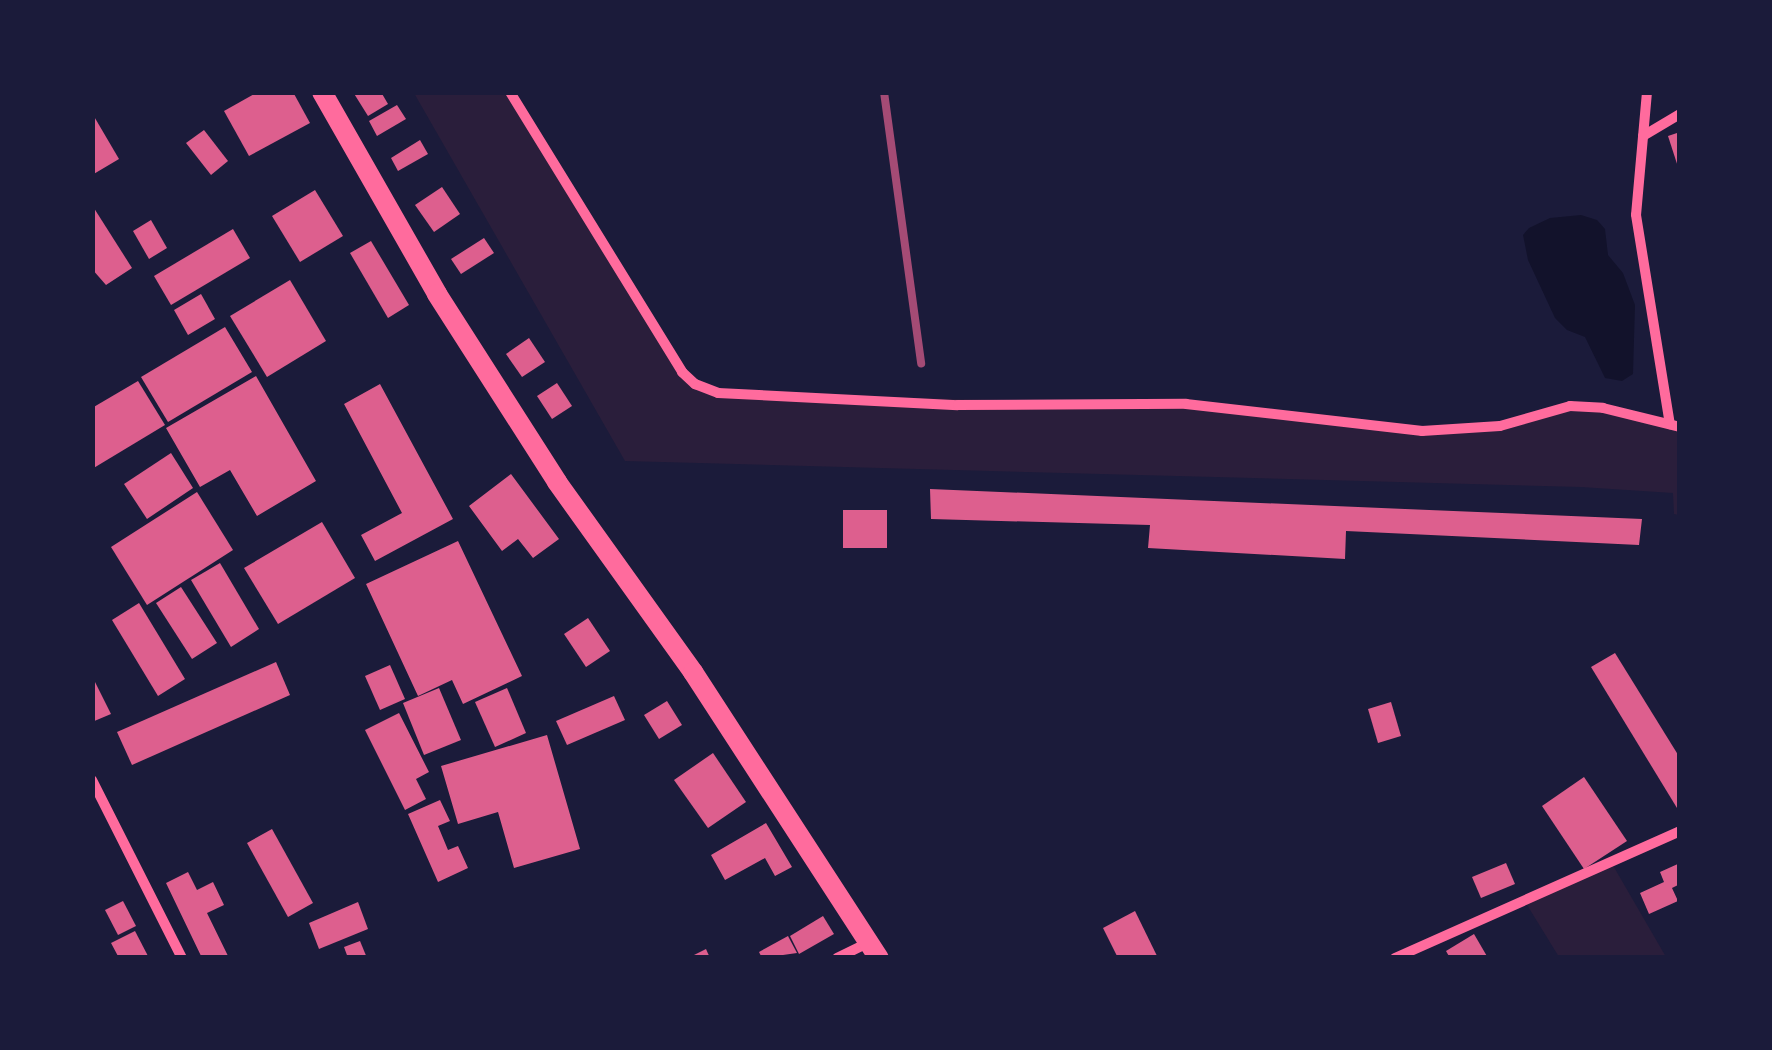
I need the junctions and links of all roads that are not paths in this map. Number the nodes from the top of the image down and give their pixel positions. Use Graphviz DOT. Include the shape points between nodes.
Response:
graph roads {
  1 [pos="322,92"];
  2 [pos="510,92"];
  3 [pos="1647,92"];
  4 [pos="1680,114"];
  5 [pos="1643,136"];
  6 [pos="1675,426"];
  7 [pos="92,780"];
  8 [pos="1680,831"];
  9 [pos="875,950"];
  10 [pos="182,958"];
  11 [pos="837,958"];
  12 [pos="1395,958"];
  1 -- 9 [label="main road" via="436,294 557,482 693,672"];
  2 -- 6 [label="street" via="682,372 718,393 958,406 1186,404 1422,431 1500,426 1570,406"];
  3 -- 5 [label="street"];
  4 -- 5 [label="street"];
  5 -- 6 [label="street" via="1636,214"];
  7 -- 10 [label="street"];
  8 -- 12 [label="street"];
  9 -- 11 [label="street"];
}
